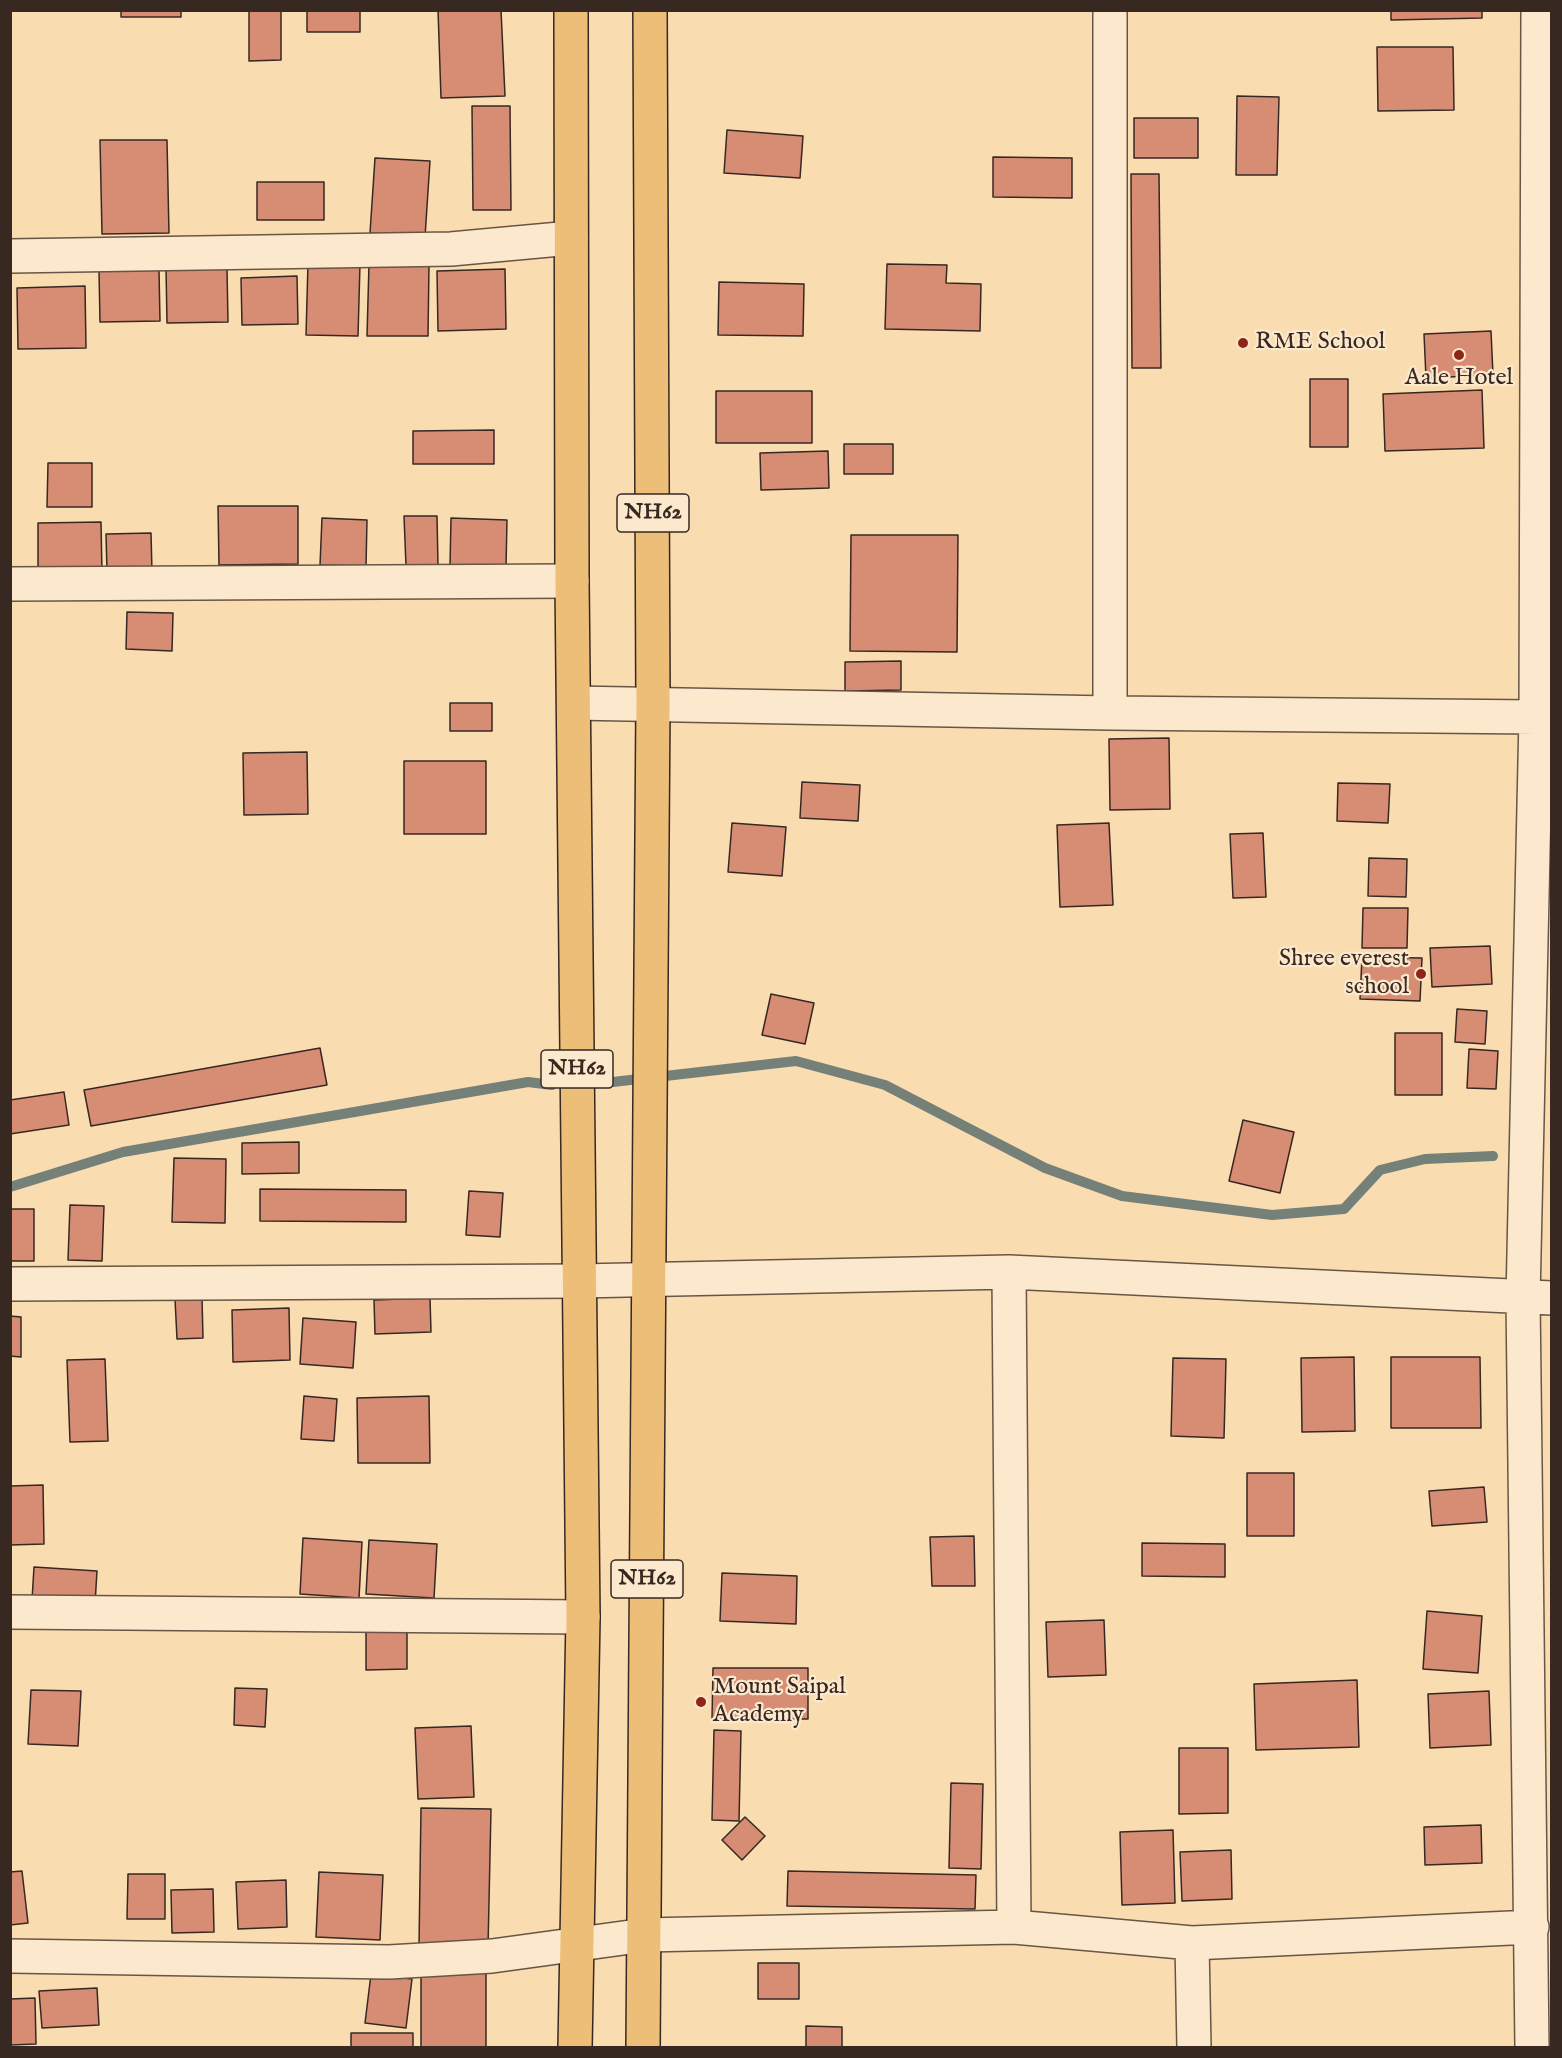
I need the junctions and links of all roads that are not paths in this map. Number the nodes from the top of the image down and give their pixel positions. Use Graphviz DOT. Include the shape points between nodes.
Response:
graph roads {
  1 [pos="571,10"];
  2 [pos="650,10"];
  3 [pos="1110,10"];
  4 [pos="1538,10"];
  5 [pos="571,238"];
  6 [pos="10,256"];
  7 [pos="572,581"];
  8 [pos="10,584"];
  9 [pos="574,703"];
  10 [pos="654,703"];
  11 [pos="1110,713"];
  12 [pos="1536,717"];
  13 [pos="1009,1272"];
  14 [pos="648,1280"];
  15 [pos="580,1281"];
  16 [pos="10,1284"];
  17 [pos="1537,1298"];
  18 [pos="10,1612"];
  19 [pos="583,1617"];
  20 [pos="1014,1927"];
  21 [pos="1532,1927"];
  22 [pos="645,1935"];
  23 [pos="576,1943"];
  24 [pos="1192,1943"];
  25 [pos="10,1956"];
  26 [pos="575,2048"];
  27 [pos="643,2048"];
  28 [pos="1194,2048"];
  29 [pos="1532,2048"];
  1 -- 5 [label="main road, NH62"];
  2 -- 10 [label="main road, NH62"];
  3 -- 11 [label="street"];
  4 -- 12 [label="street"];
  5 -- 6 [label="street" via="451,249"];
  5 -- 7 [label="main road, NH62"];
  7 -- 8 [label="street"];
  7 -- 9 [label="main road, NH62"];
  9 -- 10 [label="street"];
  9 -- 15 [label="main road, NH62"];
  10 -- 11 [label="street"];
  10 -- 14 [label="main road, NH62"];
  11 -- 12 [label="street"];
  12 -- 17 [label="street"];
  13 -- 14 [label="street"];
  13 -- 17 [label="street"];
  13 -- 20 [label="street"];
  14 -- 15 [label="street"];
  14 -- 22 [label="main road, NH62"];
  15 -- 16 [label="street"];
  15 -- 19 [label="main road, NH62"];
  17 -- 21 [label="street"];
  18 -- 19 [label="street"];
  19 -- 23 [label="main road, NH62"];
  20 -- 22 [label="street"];
  20 -- 24 [label="street"];
  21 -- 24 [label="street"];
  21 -- 29 [label="street"];
  22 -- 23 [label="street"];
  22 -- 27 [label="main road, NH62"];
  23 -- 25 [label="street" via="492,1956 389,1962"];
  23 -- 26 [label="main road, NH62"];
  24 -- 28 [label="street"];
}
